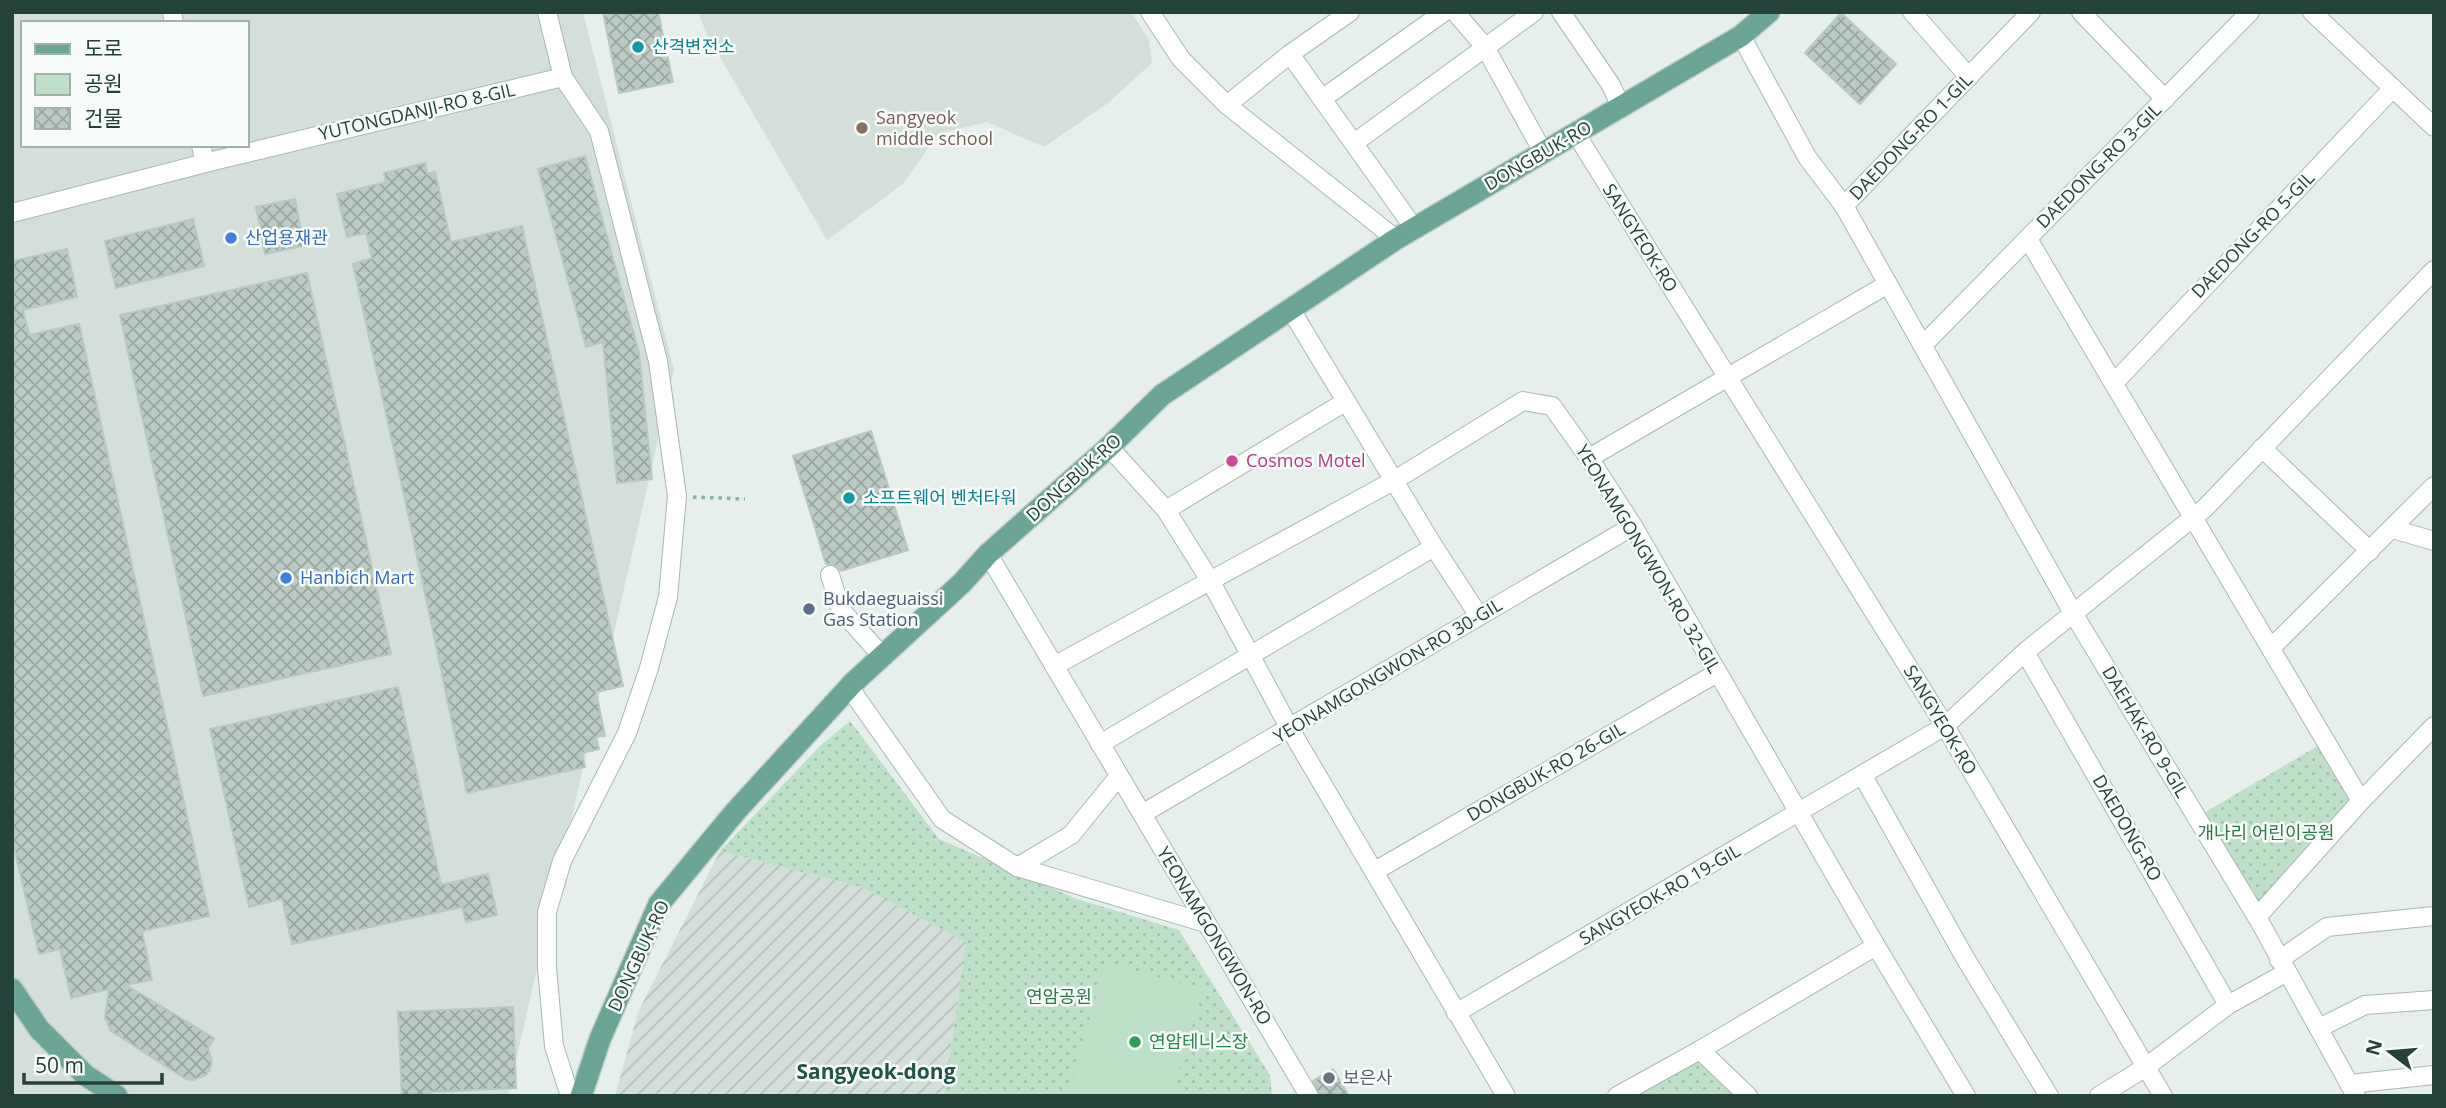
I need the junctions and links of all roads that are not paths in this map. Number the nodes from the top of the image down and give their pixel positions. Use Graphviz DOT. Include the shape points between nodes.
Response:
graph roads {
  1 [pos="547,12"];
  2 [pos="1150,12"];
  3 [pos="1349,12"];
  4 [pos="1444,12"];
  5 [pos="1455,12"];
  6 [pos="1534,12"];
  7 [pos="1769,12"];
  8 [pos="1912,12"];
  9 [pos="2031,12"];
  10 [pos="2081,12"];
  11 [pos="2250,12"];
  12 [pos="2312,12"];
  13 [pos="1571,16"];
  14 [pos="1741,36"];
  15 [pos="1485,47"];
  16 [pos="1290,54"];
  17 [pos="563,77"];
  18 [pos="1969,77"];
  19 [pos="2393,88"];
  20 [pos="1322,99"];
  21 [pos="2165,99"];
  22 [pos="1227,105"];
  23 [pos="1621,107"];
  24 [pos="2434,127"];
  25 [pos="1576,134"];
  26 [pos="1354,143"];
  27 [pos="248,144"];
  28 [pos="236,147"];
  29 [pos="1543,152"];
  30 [pos="203,154"];
  31 [pos="1844,206"];
  32 [pos="12,213"];
  33 [pos="1414,228"];
  34 [pos="1396,239"];
  35 [pos="2028,239"];
  36 [pos="2434,270"];
  37 [pos="1888,284"];
  38 [pos="1291,310"];
  39 [pos="1923,345"];
  40 [pos="1728,377"];
  41 [pos="2114,383"];
  42 [pos="1345,402"];
  43 [pos="1109,447"];
  44 [pos="2262,448"];
  45 [pos="1589,458"];
  46 [pos="1395,480"];
  47 [pos="2434,486"];
  48 [pos="1166,510"];
  49 [pos="2194,517"];
  50 [pos="1633,526"];
  51 [pos="2393,529"];
  52 [pos="2434,541"];
  53 [pos="1434,547"];
  54 [pos="2370,551"];
  55 [pos="988,554"];
  56 [pos="830,575"];
  57 [pos="1211,582"];
  58 [pos="2073,613"];
  59 [pos="1479,616"];
  60 [pos="2271,648"];
  61 [pos="2025,652"];
  62 [pos="1250,654"];
  63 [pos="882,656"];
  64 [pos="1054,666"];
  65 [pos="1717,673"];
  66 [pos="849,687"];
  67 [pos="1945,726"];
  68 [pos="2434,726"];
  69 [pos="1290,729"];
  70 [pos="1100,744"];
  71 [pos="1119,776"];
  72 [pos="1863,776"];
  73 [pos="2361,801"];
  74 [pos="1800,813"];
  75 [pos="1142,814"];
  76 [pos="1017,867"];
  77 [pos="1375,871"];
  78 [pos="2434,916"];
  79 [pos="2257,918"];
  80 [pos="1206,923"];
  81 [pos="1876,946"];
  82 [pos="2283,966"];
  83 [pos="12,989"];
  84 [pos="2434,1000"];
  85 [pos="2228,1005"];
  86 [pos="1456,1013"];
  87 [pos="2319,1028"];
  88 [pos="1700,1050"];
  89 [pos="2147,1067"];
  90 [pos="1296,1075"];
  91 [pos="2434,1075"];
  92 [pos="2352,1090"];
  93 [pos="117,1096"];
  94 [pos="570,1096"];
  95 [pos="581,1096"];
  96 [pos="1292,1096"];
  97 [pos="1309,1096"];
  98 [pos="1506,1096"];
  99 [pos="1617,1096"];
  100 [pos="1748,1096"];
  101 [pos="1966,1096"];
  102 [pos="2049,1096"];
  103 [pos="2099,1096"];
  104 [pos="2163,1096"];
  1 -- 17 [label="street"];
  2 -- 22 [label="street" via="1181,59"];
  3 -- 16 [label="street"];
  4 -- 20 [label="street"];
  5 -- 15 [label="street"];
  6 -- 15 [label="street"];
  7 -- 14 [label="main road, DONGBUK-RO"];
  8 -- 18 [label="street"];
  9 -- 18 [label="street, DAEDONG-RO 1-GIL"];
  10 -- 21 [label="street"];
  11 -- 21 [label="street, DAEDONG-RO 3-GIL"];
  12 -- 19 [label="street"];
  13 -- 23 [label="street"];
  14 -- 23 [label="main road, DONGBUK-RO"];
  14 -- 31 [label="street" via="1807,157"];
  15 -- 26 [label="street"];
  15 -- 29 [label="street"];
  16 -- 20 [label="street"];
  16 -- 22 [label="street"];
  17 -- 27 [label="street, YUTONGDANJI-RO 8-GIL"];
  17 -- 94 [label="street" via="599,131 657,361 677,496 668,597 649,668 628,733 562,861 547,912 555,1046"];
  18 -- 31 [label="street, DAEDONG-RO 1-GIL"];
  19 -- 24 [label="street"];
  19 -- 41 [label="street, DAEDONG-RO 5-GIL"];
  20 -- 26 [label="street"];
  21 -- 35 [label="street, DAEDONG-RO 3-GIL"];
  22 -- 34 [label="street"];
  23 -- 25 [label="main road, DONGBUK-RO"];
  25 -- 29 [label="main road, DONGBUK-RO"];
  25 -- 40 [label="street, SANGYEOK-RO"];
  26 -- 33 [label="street"];
  28 -- 30 [label="street, YUTONGDANJI-RO 8-GIL"];
  29 -- 33 [label="main road, DONGBUK-RO"];
  30 -- 32 [label="street, YUTONGDANJI-RO 8-GIL"];
  31 -- 37 [label="street, DAEDONG-RO 1-GIL"];
  33 -- 34 [label="main road, DONGBUK-RO"];
  34 -- 38 [label="main road, DONGBUK-RO"];
  35 -- 39 [label="street"];
  35 -- 41 [label="street, DAEDONG-RO 3-GIL"];
  36 -- 44 [label="street"];
  37 -- 39 [label="street, DAEDONG-RO 1-GIL"];
  37 -- 40 [label="street"];
  38 -- 42 [label="street"];
  38 -- 43 [label="main road, DONGBUK-RO" via="1162,395"];
  39 -- 58 [label="street, DAEDONG-RO 1-GIL"];
  40 -- 45 [label="street"];
  40 -- 67 [label="street, SANGYEOK-RO"];
  41 -- 49 [label="street, DAEDONG-RO 3-GIL"];
  42 -- 46 [label="street"];
  42 -- 48 [label="street"];
  43 -- 48 [label="street"];
  43 -- 55 [label="main road, DONGBUK-RO"];
  44 -- 49 [label="street"];
  44 -- 54 [label="street"];
  45 -- 46 [label="street, YEONAMGONGWON-RO 32-GIL" via="1552,406 1523,401"];
  45 -- 50 [label="street, YEONAMGONGWON-RO 32-GIL"];
  46 -- 53 [label="street"];
  46 -- 57 [label="street, YEONAMGONGWON-RO 32-GIL"];
  47 -- 51 [label="street"];
  48 -- 57 [label="street"];
  49 -- 58 [label="street"];
  49 -- 60 [label="street, DAEDONG-RO 3-GIL"];
  50 -- 59 [label="street, YEONAMGONGWON-RO 30-GIL"];
  50 -- 65 [label="street, YEONAMGONGWON-RO 32-GIL"];
  51 -- 52 [label="street"];
  51 -- 54 [label="street"];
  53 -- 59 [label="street"];
  53 -- 62 [label="street"];
  54 -- 60 [label="street"];
  55 -- 63 [label="main road, DONGBUK-RO"];
  55 -- 64 [label="street, YEONAMGONGWON-RO"];
  56 -- 63 [label="street" via="841,610"];
  57 -- 62 [label="street"];
  57 -- 64 [label="street, YEONAMGONGWON-RO 32-GIL"];
  58 -- 61 [label="street"];
  58 -- 79 [label="street, DAEHAK-RO 9-GIL"];
  59 -- 69 [label="street, YEONAMGONGWON-RO 30-GIL"];
  60 -- 73 [label="street, DAEDONG-RO 3-GIL"];
  61 -- 67 [label="street"];
  61 -- 85 [label="street, DAEDONG-RO"];
  62 -- 69 [label="street"];
  62 -- 70 [label="street"];
  63 -- 66 [label="main road, DONGBUK-RO"];
  64 -- 70 [label="street, YEONAMGONGWON-RO"];
  65 -- 74 [label="street, YEONAMGONGWON-RO 32-GIL"];
  65 -- 77 [label="street, DONGBUK-RO 26-GIL"];
  66 -- 76 [label="street" via="942,819"];
  66 -- 95 [label="main road, DONGBUK-RO" via="659,904 600,1039"];
  67 -- 72 [label="street, SANGYEOK-RO 19-GIL"];
  67 -- 89 [label="street, SANGYEOK-RO"];
  68 -- 73 [label="street"];
  69 -- 75 [label="street, YEONAMGONGWON-RO 30-GIL"];
  69 -- 77 [label="street"];
  70 -- 71 [label="street, YEONAMGONGWON-RO"];
  71 -- 75 [label="street, YEONAMGONGWON-RO"];
  71 -- 76 [label="street" via="1071,835"];
  72 -- 74 [label="street, SANGYEOK-RO 19-GIL"];
  72 -- 102 [label="street"];
  73 -- 79 [label="street"];
  74 -- 81 [label="street, YEONAMGONGWON-RO 32-GIL"];
  74 -- 86 [label="street, SANGYEOK-RO 19-GIL"];
  75 -- 80 [label="street, YEONAMGONGWON-RO"];
  76 -- 80 [label="street"];
  77 -- 86 [label="street"];
  78 -- 82 [label="street" via="2327,928"];
  79 -- 82 [label="street, DAEHAK-RO 9-GIL"];
  80 -- 90 [label="street, YEONAMGONGWON-RO"];
  81 -- 88 [label="street"];
  81 -- 101 [label="street, YEONAMGONGWON-RO 32-GIL"];
  82 -- 85 [label="street"];
  82 -- 87 [label="street, DAEHAK-RO 9-GIL"];
  83 -- 93 [label="main road" via="57,1048 85,1075"];
  84 -- 87 [label="street" via="2365,1005"];
  85 -- 89 [label="street"];
  86 -- 98 [label="street"];
  87 -- 92 [label="street, DAEHAK-RO 9-GIL"];
  88 -- 99 [label="street"];
  88 -- 100 [label="street"];
  89 -- 103 [label="street"];
  89 -- 104 [label="street, SANGYEOK-RO"];
  90 -- 96 [label="street"];
  90 -- 97 [label="street, YEONAMGONGWON-RO"];
  91 -- 92 [label="street, DAEHAK-RO 9-GIL"];
}
